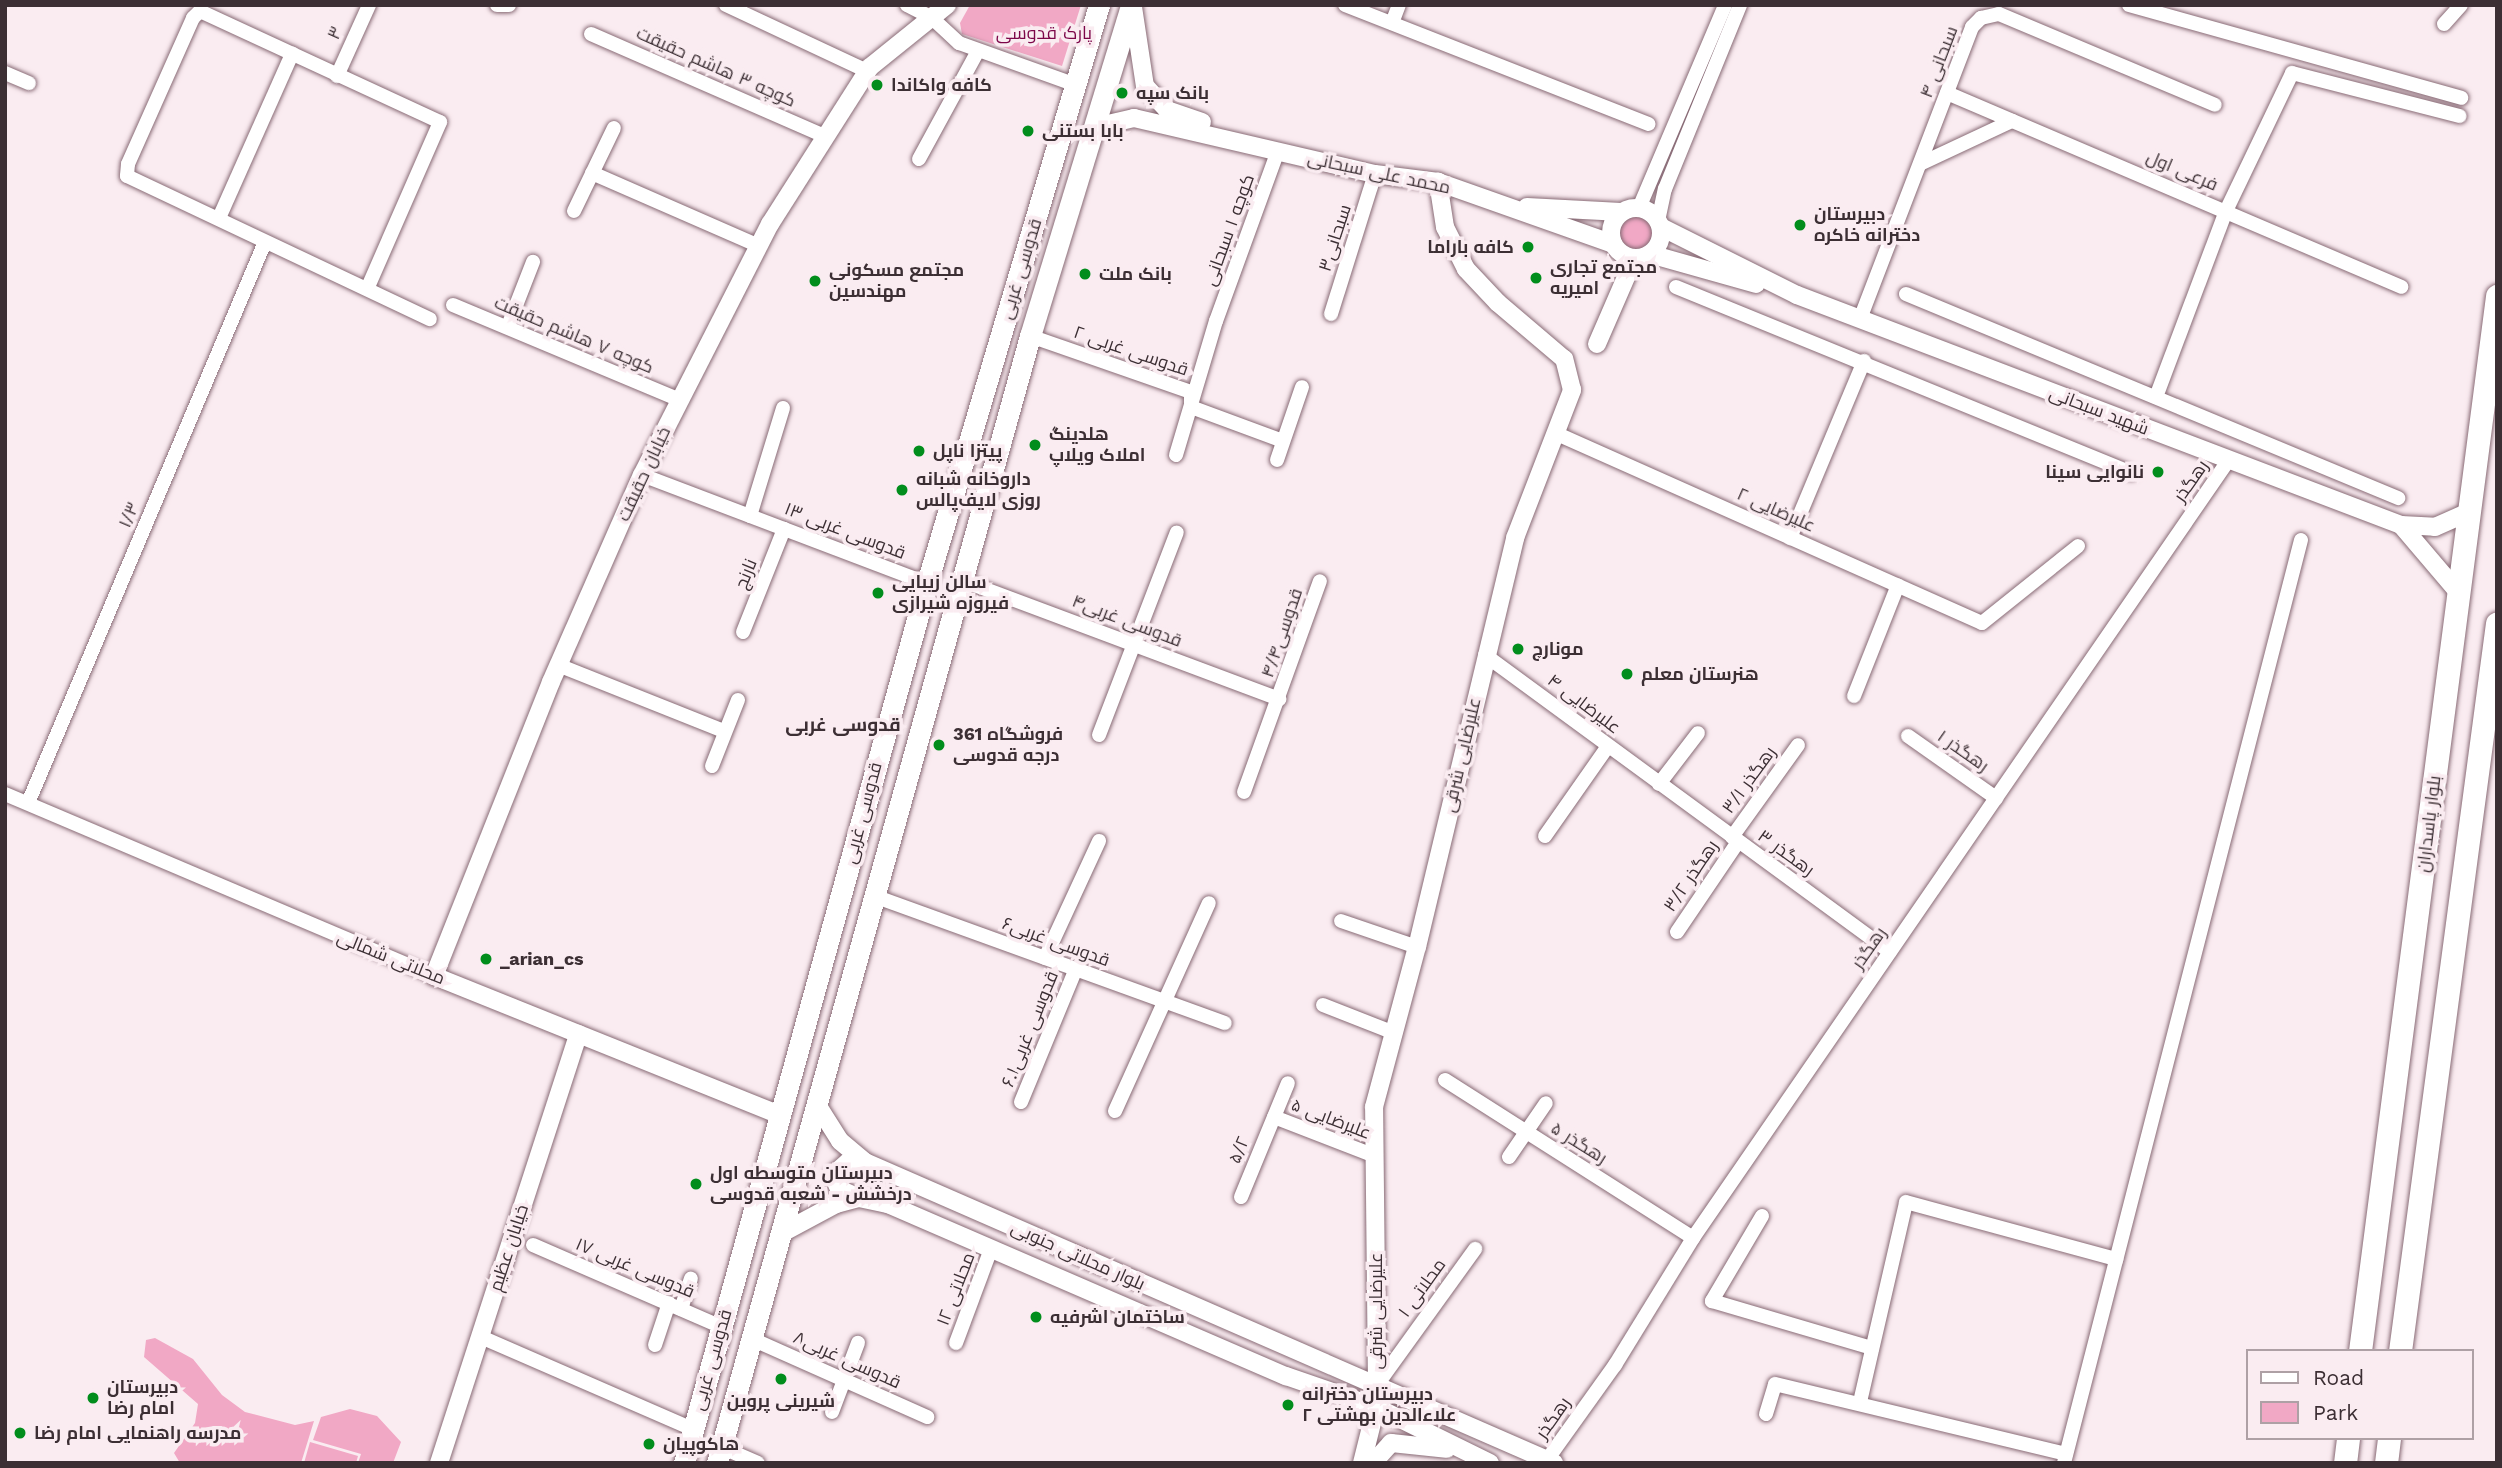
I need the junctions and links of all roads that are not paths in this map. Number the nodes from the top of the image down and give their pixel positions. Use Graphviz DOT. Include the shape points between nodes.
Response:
graph roads {
  1 [pos="369,5"];
  2 [pos="726,5"];
  3 [pos="907,5"];
  4 [pos="947,5"];
  5 [pos="1099,5"];
  6 [pos="1132,5"];
  7 [pos="1345,5"];
  8 [pos="1399,5"];
  9 [pos="1725,5"];
  10 [pos="1740,5"];
  11 [pos="2129,5"];
  12 [pos="2461,5"];
  13 [pos="2147,8"];
  14 [pos="1379,11"];
  15 [pos="932,18"];
  16 [pos="1392,23"];
  17 [pos="2444,24"];
  18 [pos="592,34"];
  19 [pos="1720,37"];
  20 [pos="978,51"];
  21 [pos="292,54"];
  22 [pos="867,71"];
  23 [pos="5,73"];
  24 [pos="337,76"];
  25 [pos="29,83"];
  26 [pos="1076,85"];
  27 [pos="1947,93"];
  28 [pos="2461,98"];
  29 [pos="2215,105"];
  30 [pos="2460,116"];
  31 [pos="2012,121"];
  32 [pos="1648,124"];
  33 [pos="1095,127"];
  34 [pos="614,128"];
  35 [pos="825,136"];
  36 [pos="1248,144"];
  37 [pos="1278,152"];
  38 [pos="919,159"];
  39 [pos="1920,164"];
  40 [pos="592,173"];
  41 [pos="1375,174"];
  42 [pos="1438,182"];
  43 [pos="1510,205"];
  44 [pos="1630,210"];
  45 [pos="575,211"];
  46 [pos="2226,211"];
  47 [pos="219,218"];
  48 [pos="1659,224"];
  49 [pos="265,242"];
  50 [pos="1613,244"];
  51 [pos="759,246"];
  52 [pos="1642,257"];
  53 [pos="533,262"];
  54 [pos="368,286"];
  55 [pos="1676,287"];
  56 [pos="2401,287"];
  57 [pos="1906,294"];
  58 [pos="1797,295"];
  59 [pos="2497,296"];
  60 [pos="453,305"];
  61 [pos="1331,314"];
  62 [pos="430,319"];
  63 [pos="1860,319"];
  64 [pos="508,326"];
  65 [pos="1030,336"];
  66 [pos="1597,344"];
  67 [pos="1864,361"];
  68 [pos="990,371"];
  69 [pos="1018,379"];
  70 [pos="1302,387"];
  71 [pos="2156,397"];
  72 [pos="680,400"];
  73 [pos="1191,407"];
  74 [pos="783,408"];
  75 [pos="1555,433"];
  76 [pos="1283,441"];
  77 [pos="1176,454"];
  78 [pos="1277,460"];
  79 [pos="2228,461"];
  80 [pos="2132,473"];
  81 [pos="642,475"];
  82 [pos="2398,498"];
  83 [pos="2469,512"];
  84 [pos="750,516"];
  85 [pos="2401,525"];
  86 [pos="784,529"];
  87 [pos="1177,532"];
  88 [pos="1790,538"];
  89 [pos="2301,540"];
  90 [pos="2078,547"];
  91 [pos="961,580"];
  92 [pos="1320,581"];
  93 [pos="927,583"];
  94 [pos="1898,586"];
  95 [pos="2458,592"];
  96 [pos="2497,623"];
  97 [pos="743,632"];
  98 [pos="1133,644"];
  99 [pos="1485,654"];
  100 [pos="558,665"];
  101 [pos="1854,696"];
  102 [pos="1279,699"];
  103 [pos="738,700"];
  104 [pos="724,731"];
  105 [pos="1698,733"];
  106 [pos="1099,735"];
  107 [pos="1908,736"];
  108 [pos="884,738"];
  109 [pos="1798,745"];
  110 [pos="1608,746"];
  111 [pos="915,747"];
  112 [pos="712,766"];
  113 [pos="1659,784"];
  114 [pos="1244,792"];
  115 [pos="5,794"];
  116 [pos="1996,798"];
  117 [pos="28,803"];
  118 [pos="1545,835"];
  119 [pos="1735,839"];
  120 [pos="1099,841"];
  121 [pos="874,896"];
  122 [pos="1209,903"];
  123 [pos="1340,921"];
  124 [pos="1677,932"];
  125 [pos="1417,947"];
  126 [pos="1890,952"];
  127 [pos="1045,958"];
  128 [pos="1075,971"];
  129 [pos="434,976"];
  130 [pos="1162,1001"];
  131 [pos="1323,1005"];
  132 [pos="1225,1023"];
  133 [pos="1394,1033"];
  134 [pos="578,1034"];
  135 [pos="1445,1080"];
  136 [pos="1288,1083"];
  137 [pos="1021,1102"];
  138 [pos="816,1103"];
  139 [pos="1546,1103"];
  140 [pos="1115,1111"];
  141 [pos="780,1115"];
  142 [pos="1274,1118"];
  143 [pos="1526,1132"];
  144 [pos="2388,1150"];
  145 [pos="2425,1154"];
  146 [pos="1375,1156"];
  147 [pos="1509,1157"];
  148 [pos="865,1162"];
  149 [pos="1241,1197"];
  150 [pos="859,1198"];
  151 [pos="1762,1216"];
  152 [pos="780,1234"];
  153 [pos="1693,1238"];
  154 [pos="533,1245"];
  155 [pos="991,1249"];
  156 [pos="1475,1249"];
  157 [pos="2116,1259"];
  158 [pos="691,1279"];
  159 [pos="675,1306"];
  160 [pos="722,1326"];
  161 [pos="481,1337"];
  162 [pos="752,1339"];
  163 [pos="858,1343"];
  164 [pos="956,1343"];
  165 [pos="655,1345"];
  166 [pos="1872,1348"];
  167 [pos="2360,1349"];
  168 [pos="2400,1349"];
  169 [pos="844,1380"];
  170 [pos="1377,1385"];
  171 [pos="1860,1402"];
  172 [pos="1376,1407"];
  173 [pos="832,1412"];
  174 [pos="1766,1414"];
  175 [pos="927,1417"];
  176 [pos="693,1429"];
  177 [pos="2348,1440"];
  178 [pos="2389,1440"];
  179 [pos="1467,1453"];
  180 [pos="719,1455"];
  181 [pos="2065,1458"];
  182 [pos="1551,1462"];
  183 [pos="439,1463"];
  184 [pos="684,1463"];
  185 [pos="758,1463"];
  186 [pos="1362,1463"];
  187 [pos="1373,1463"];
  188 [pos="1490,1463"];
  189 [pos="2344,1463"];
  190 [pos="2386,1463"];
  1 -- 24 [label="street, ۳"];
  2 -- 22 [label="street"];
  3 -- 15 [label="street"];
  4 -- 15 [label="street, خیابان حقیقت"];
  5 -- 26 [label="main road, قدوسی غربی"];
  6 -- 33 [label="main road, قدوسی غربی"];
  6 -- 36 [label="street, محمد علی سبحانی" via="1139,70 1155,100 1181,116 1240,134"];
  7 -- 14 [label="street"];
  8 -- 16 [label="street"];
  9 -- 19 [label="street"];
  10 -- 19 [label="street"];
  11 -- 13 [label="street"];
  12 -- 17 [label="street"];
  13 -- 28 [label="street"];
  14 -- 16 [label="street"];
  15 -- 20 [label="street" via="959,43"];
  15 -- 22 [label="street, خیابان حقیقت"];
  16 -- 32 [label="street"];
  18 -- 35 [label="street, کوچه ۳ هاشم حقیقت"];
  19 -- 44 [label="street"];
  19 -- 48 [label="street" via="1665,189"];
  20 -- 26 [label="street"];
  20 -- 38 [label="street"];
  21 -- 24 [label="street"];
  21 -- 47 [label="street"];
  21 -- 47 [label="street" via="207,10 200,11 128,164 127,176 135,182"];
  22 -- 35 [label="street, خیابان حقیقت"];
  23 -- 25 [label="street"];
  24 -- 54 [label="street" via="440,122"];
  26 -- 68 [label="main road, قدوسی غربی"];
  27 -- 29 [label="street, سبحانی ۴" via="1972,27 1989,14 2000,14"];
  27 -- 31 [label="street, فرعی اول"];
  27 -- 39 [label="street, سبحانی ۴"];
  30 -- 46 [label="street" via="2292,73"];
  31 -- 39 [label="street"];
  31 -- 46 [label="street, فرعی اول"];
  33 -- 36 [label="street, محمد علی سبحانی" via="1134,118"];
  33 -- 65 [label="main road, قدوسی غربی"];
  34 -- 40 [label="street"];
  35 -- 51 [label="street, خیابان حقیقت"];
  36 -- 37 [label="street, محمد علی سبحانی"];
  37 -- 41 [label="street, محمد علی سبحانی"];
  37 -- 73 [label="street, کوچه ۱ سبحانی" via="1216,321"];
  39 -- 63 [label="street, سبحانی ۴"];
  40 -- 45 [label="street"];
  40 -- 51 [label="street"];
  41 -- 42 [label="street, محمد علی سبحانی"];
  41 -- 61 [label="street, سبحانی۳"];
  42 -- 43 [label="street, محمد علی سبحانی"];
  42 -- 75 [label="street, علیرضایی شرقی" via="1445,226 1466,269 1564,359 1572,390"];
  43 -- 44 [label="street, محمد علی سبحانی"];
  43 -- 50 [label="street, محمد علی سبحانی"];
  44 -- 48 [label="street"];
  44 -- 50 [label="street" via="1611,226"];
  46 -- 56 [label="street, فرعی اول"];
  46 -- 71 [label="street"];
  47 -- 49 [label="street"];
  48 -- 52 [label="street" via="1660,242"];
  48 -- 58 [label="street, شهید سبحانی"];
  49 -- 54 [label="street"];
  49 -- 117 [label="street, ۱/۳"];
  50 -- 52 [label="street"];
  51 -- 72 [label="street, خیابان حقیقت"];
  52 -- 58 [label="street, شهید سبحانی"];
  52 -- 66 [label="street"];
  53 -- 64 [label="street"];
  54 -- 62 [label="street"];
  55 -- 67 [label="street"];
  57 -- 71 [label="street"];
  58 -- 63 [label="street, شهید سبحانی"];
  59 -- 83 [label="main road, بلوار پاسداران"];
  60 -- 64 [label="street, کوچه ۷ هاشم حقیقت"];
  63 -- 79 [label="street, شهید سبحانی"];
  64 -- 72 [label="street, کوچه ۷ هاشم حقیقت"];
  65 -- 69 [label="main road, قدوسی غربی"];
  65 -- 73 [label="street, ۲ قدوسی غربی" via="1191,392"];
  67 -- 80 [label="street"];
  67 -- 88 [label="street"];
  68 -- 69 [label="main road"];
  68 -- 93 [label="main road, قدوسی غربی"];
  69 -- 91 [label="main road, قدوسی غربی"];
  70 -- 76 [label="street"];
  71 -- 82 [label="street"];
  72 -- 81 [label="street, خیابان حقیقت"];
  73 -- 76 [label="street, ۲ قدوسی غربی"];
  73 -- 77 [label="street, کوچه ۱ سبحانی"];
  74 -- 84 [label="street"];
  75 -- 88 [label="street, ۲ علیرضایی"];
  75 -- 99 [label="street, علیرضایی شرقی" via="1515,538"];
  76 -- 78 [label="street"];
  79 -- 85 [label="street, شهید سبحانی"];
  79 -- 116 [label="street, رهگذر"];
  81 -- 84 [label="street, ۱۳ قدوسی غربی"];
  81 -- 100 [label="street, خیابان حقیقت"];
  83 -- 85 [label="street" via="2435,527"];
  83 -- 95 [label="main road, بلوار پاسداران"];
  84 -- 86 [label="street, ۱۳ قدوسی غربی"];
  85 -- 95 [label="street"];
  86 -- 93 [label="street, ۱۳ قدوسی غربی"];
  86 -- 97 [label="street, نارنج"];
  87 -- 98 [label="street"];
  88 -- 94 [label="street, ۲ علیرضایی"];
  89 -- 157 [label="street"];
  90 -- 94 [label="street, ۲ علیرضایی" via="1982,623"];
  91 -- 98 [label="street, قدوسی غربی۴"];
  91 -- 111 [label="main road, قدوسی غربی"];
  92 -- 102 [label="street, قدوسی۴/۴"];
  93 -- 108 [label="main road, قدوسی غربی"];
  94 -- 101 [label="street"];
  95 -- 144 [label="main road, بلوار پاسداران"];
  96 -- 145 [label="main road"];
  98 -- 102 [label="street, قدوسی غربی۴"];
  98 -- 106 [label="street"];
  99 -- 110 [label="street, ۴ علیرضایی"];
  99 -- 125 [label="street, علیرضایی شرقی"];
  100 -- 104 [label="street"];
  100 -- 129 [label="street, خیابان حقیقت"];
  102 -- 114 [label="street, قدوسی۴/۴"];
  103 -- 104 [label="street"];
  104 -- 112 [label="street"];
  105 -- 113 [label="street"];
  107 -- 116 [label="street, ۱ رهگذر"];
  108 -- 111 [label="main road"];
  108 -- 141 [label="main road, قدوسی غربی"];
  109 -- 119 [label="street, ۳/۱ رهگذر"];
  110 -- 113 [label="street, ۴ علیرضایی"];
  110 -- 118 [label="street"];
  111 -- 121 [label="main road, قدوسی غربی"];
  113 -- 119 [label="street, ۳ رهگذر"];
  115 -- 117 [label="street, محلاتی شمالی"];
  116 -- 126 [label="street, رهگذر"];
  117 -- 129 [label="street, محلاتی شمالی"];
  119 -- 124 [label="street, ۳/۲ رهگذر"];
  119 -- 126 [label="street, ۳ رهگذر"];
  120 -- 127 [label="street"];
  121 -- 127 [label="street, قدوسی غربی۶"];
  121 -- 138 [label="main road, قدوسی غربی"];
  122 -- 130 [label="street"];
  123 -- 125 [label="street"];
  125 -- 133 [label="street, علیرضایی شرقی"];
  126 -- 153 [label="street, رهگذر"];
  127 -- 128 [label="street, قدوسی غربی۶"];
  128 -- 130 [label="street, قدوسی غربی۶"];
  128 -- 137 [label="street, قدوسی غربی۶.۱"];
  129 -- 134 [label="street, محلاتی شمالی"];
  130 -- 132 [label="street, قدوسی غربی۶"];
  130 -- 140 [label="street"];
  131 -- 133 [label="street"];
  133 -- 146 [label="street, علیرضایی شرقی" via="1374,1107"];
  134 -- 141 [label="street, محلاتی شمالی"];
  134 -- 161 [label="street, خیابان عظیم"];
  135 -- 143 [label="street, ۵ رهگذر"];
  136 -- 142 [label="street, ۵/۲"];
  138 -- 148 [label="street, بلوار محلاتی جنوبی" via="840,1140"];
  138 -- 152 [label="main road, قدوسی غربی"];
  139 -- 143 [label="street"];
  141 -- 160 [label="main road, قدوسی غربی"];
  142 -- 146 [label="street, ۵ علیرضایی"];
  142 -- 149 [label="street, ۵/۲"];
  143 -- 147 [label="street"];
  143 -- 153 [label="street, ۵ رهگذر"];
  144 -- 145 [label="main road"];
  144 -- 167 [label="main road, بلوار پاسداران"];
  145 -- 168 [label="main road"];
  146 -- 170 [label="street, علیرضایی شرقی"];
  148 -- 150 [label="street" via="848,1161 832,1175 839,1189"];
  148 -- 170 [label="street, بلوار محلاتی جنوبی"];
  150 -- 152 [label="street" via="835,1204"];
  150 -- 155 [label="street, بلوار محلاتی جنوبی" via="888,1204"];
  151 -- 166 [label="street" via="1712,1301"];
  152 -- 162 [label="main road, قدوسی غربی"];
  153 -- 182 [label="street, رهگذر"];
  154 -- 159 [label="street, ۱۷ قدوسی غربی"];
  155 -- 164 [label="street, ۱۲ محلاتی"];
  155 -- 172 [label="street, بلوار محلاتی جنوبی" via="1286,1376"];
  156 -- 170 [label="street, ۱ محلاتی"];
  157 -- 166 [label="street" via="1906,1202"];
  157 -- 181 [label="street"];
  158 -- 159 [label="street"];
  159 -- 160 [label="street, ۱۷ قدوسی غربی"];
  159 -- 165 [label="street"];
  160 -- 176 [label="main road, قدوسی غربی"];
  161 -- 176 [label="street"];
  161 -- 183 [label="street, خیابان عظیم"];
  162 -- 169 [label="street, قدوسی غربی۸"];
  162 -- 180 [label="main road, قدوسی غربی"];
  163 -- 169 [label="street"];
  166 -- 171 [label="street"];
  169 -- 173 [label="street"];
  169 -- 175 [label="street, قدوسی غربی۸"];
  170 -- 182 [label="street, بلوار محلاتی جنوبی"];
  171 -- 174 [label="street" via="1775,1384"];
  171 -- 181 [label="street"];
  172 -- 179 [label="street, بلوار محلاتی جنوبی"];
  172 -- 186 [label="street"];
  176 -- 184 [label="main road, قدوسی غربی"];
  177 -- 189 [label="main road"];
  178 -- 190 [label="main road"];
  179 -- 187 [label="street" via="1391,1443"];
  179 -- 188 [label="street, بلوار محلاتی جنوبی"];
  180 -- 185 [label="street"];
}
